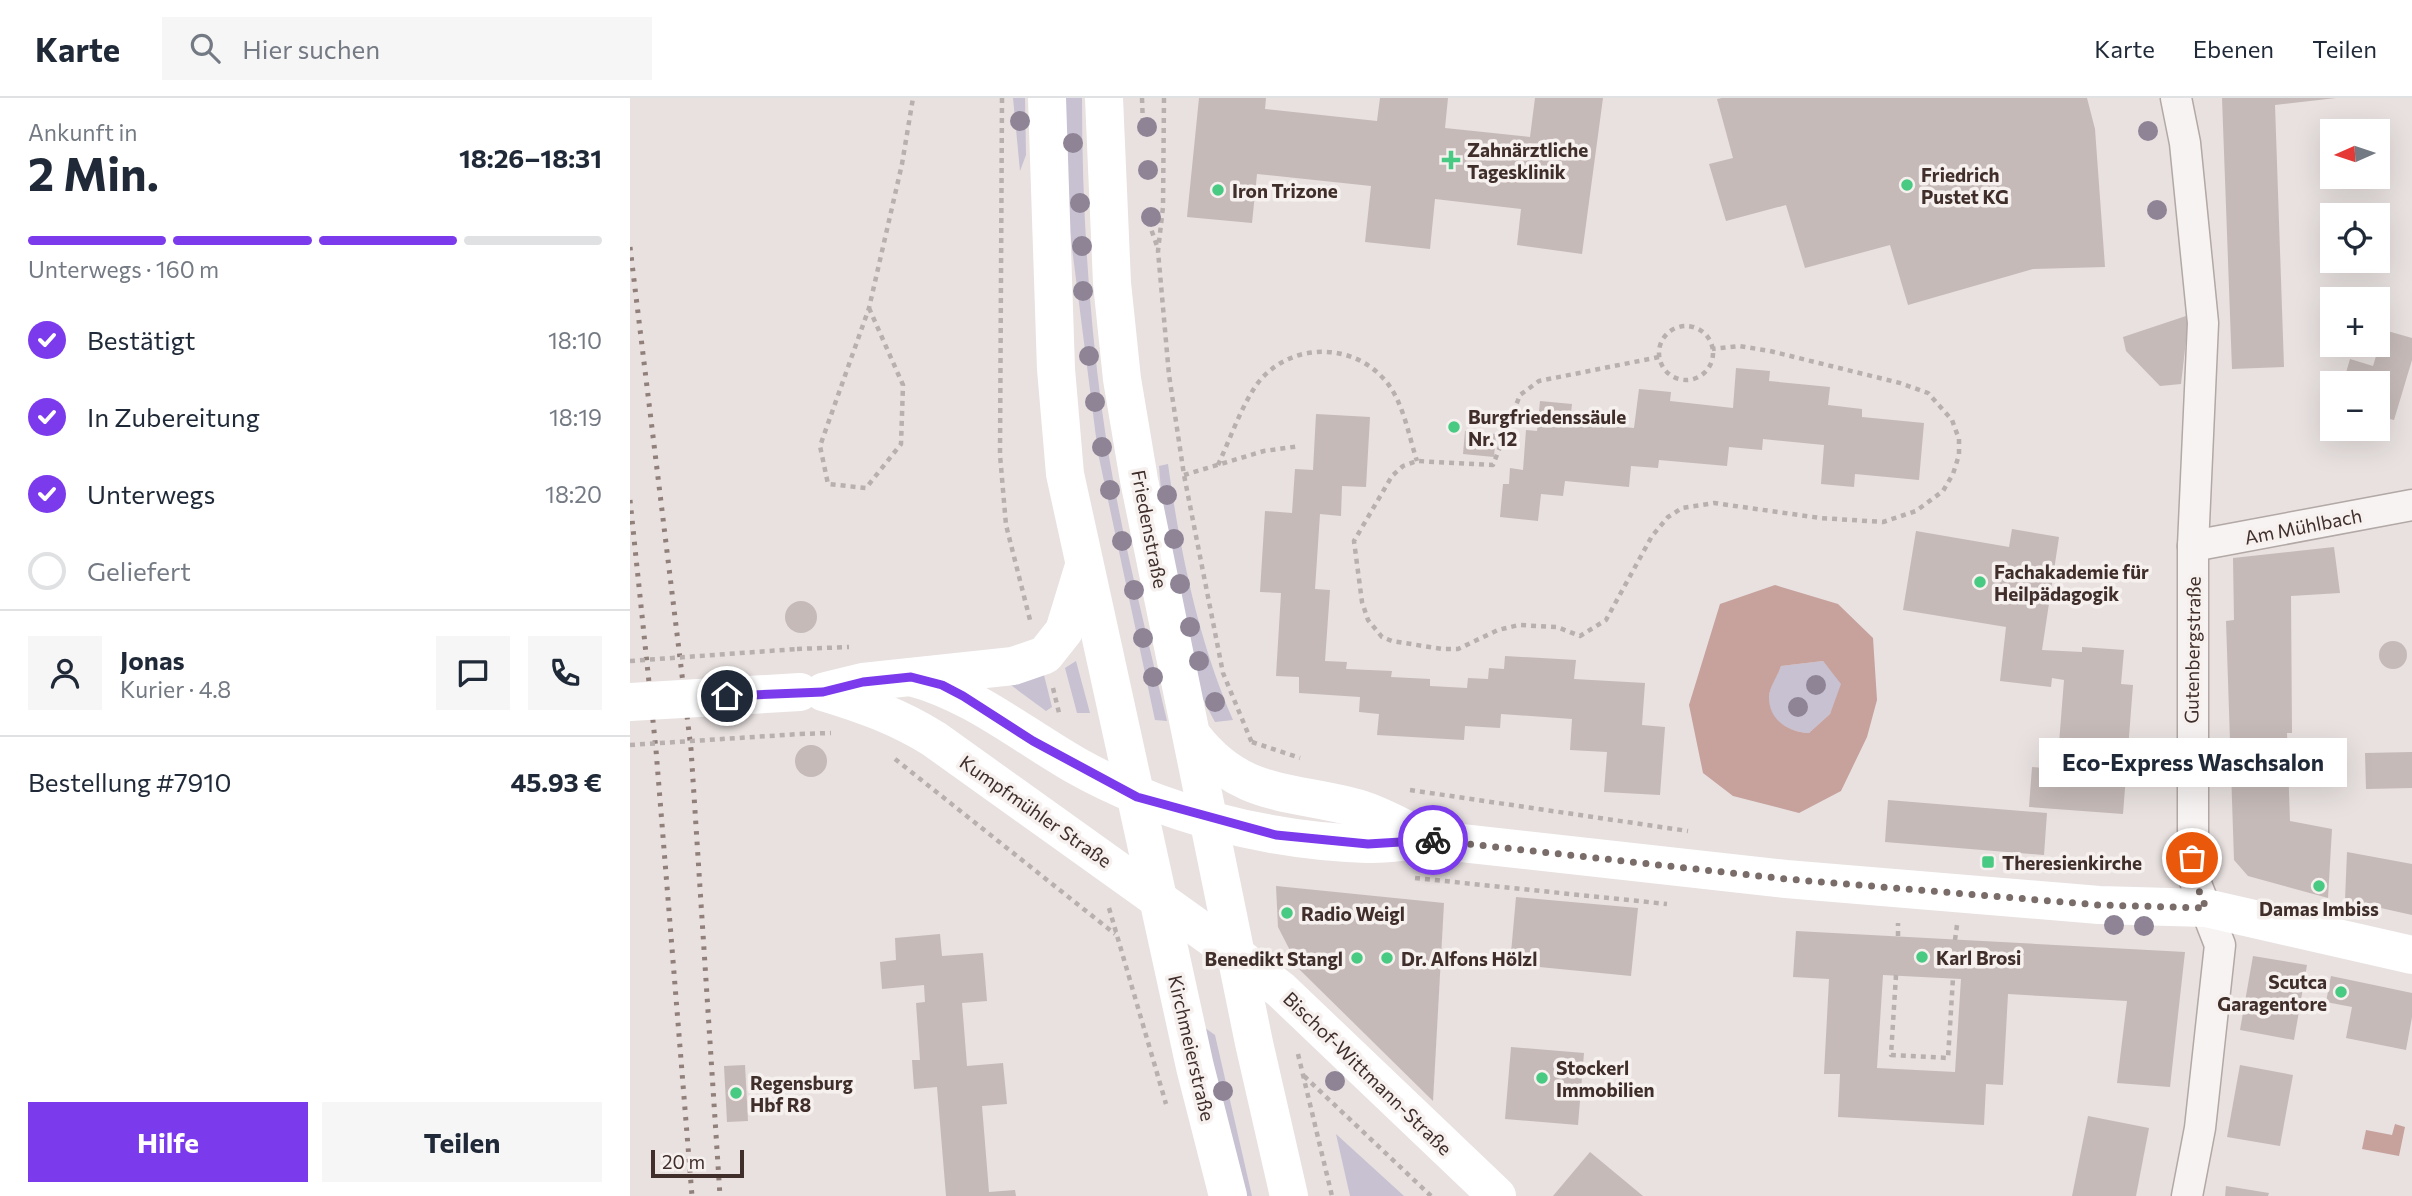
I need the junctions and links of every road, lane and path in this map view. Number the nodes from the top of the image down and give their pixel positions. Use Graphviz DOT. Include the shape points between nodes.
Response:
graph roads {
  1 [pos="913,98"];
  2 [pos="1002,98"];
  3 [pos="1048,98"];
  4 [pos="1104,98"];
  5 [pos="1143,98"];
  6 [pos="1164,98"];
  7 [pos="2176,98"];
  8 [pos="1143,139"];
  9 [pos="1144,208"];
  10 [pos="1158,251"];
  11 [pos="869,308"];
  12 [pos="1712,349"];
  13 [pos="1659,357"];
  14 [pos="1300,446"];
  15 [pos="1417,461"];
  16 [pos="1218,465"];
  17 [pos="1184,475"];
  18 [pos="2412,505"];
  19 [pos="2193,546"];
  20 [pos="1084,565"];
  21 [pos="797,649"];
  22 [pos="1045,655"];
  23 [pos="630,660"];
  24 [pos="911,677"];
  25 [pos="811,692"];
  26 [pos="630,702"];
  27 [pos="1063,728"];
  28 [pos="835,733"];
  29 [pos="1194,738"];
  30 [pos="630,745"];
  31 [pos="887,753"];
  32 [pos="1310,761"];
  33 [pos="1405,788"];
  34 [pos="1137,797"];
  35 [pos="1210,818"];
  36 [pos="1693,832"];
  37 [pos="1425,839"];
  38 [pos="1159,899"];
  39 [pos="2206,908"];
  40 [pos="1236,955"];
  41 [pos="2412,955"];
  42 [pos="1896,975"];
  43 [pos="1953,978"];
  44 [pos="1170,1117"];
  45 [pos="1228,1196"];
  46 [pos="1289,1196"];
  47 [pos="1497,1196"];
  48 [pos="2187,1196"];
  1 -- 11 [label="path"];
  2 -- 22 [label="path" via="1000,455 1006,525 1032,626"];
  3 -- 20 [label="street" via="1060,430"];
  4 -- 29 [label="street, Friedenstraße" via="1112,283 1122,379"];
  5 -- 8 [label="path"];
  6 -- 10 [label="path"];
  7 -- 19 [label="street, Gutenbergstraße" via="2185,143 2203,323"];
  9 -- 10 [label="path"];
  10 -- 17 [label="path"];
  11 -- 11 [label="path" via="820,446 828,484 866,488 901,444 903,385"];
  12 -- 13 [label="path" via="1702,332 1682,327 1664,337"];
  12 -- 13 [label="path" via="1708,369 1690,380 1670,375"];
  12 -- 15 [label="path" via="1739,346 1770,351 1928,393 1952,420 1959,439 1953,474 1943,491 1916,511 1883,522 1714,503 1682,508 1652,536 1606,620 1589,631 1580,636 1557,627 1519,625 1451,650 1382,637 1368,621 1362,602 1354,541 1392,476"];
  13 -- 15 [label="path" via="1527,387 1493,465"];
  14 -- 16 [label="path"];
  15 -- 16 [label="path" via="1400,406 1384,378 1366,364 1318,350 1285,360 1256,386"];
  16 -- 17 [label="path"];
  17 -- 32 [label="path" via="1223,673 1252,742"];
  18 -- 19 [label="street, Am Mühlbach"];
  19 -- 39 [label="street, Gutenbergstraße" via="2193,876"];
  20 -- 22 [label="street" via="1064,631"];
  20 -- 34 [label="street"];
  21 -- 23 [label="path, bridge"];
  22 -- 24 [label="street" via="1013,666"];
  22 -- 27 [label="path"];
  24 -- 25 [label="street"];
  24 -- 34 [label="street" via="963,696 1033,741"];
  25 -- 26 [label="street, bridge"];
  25 -- 38 [label="street, Kumpfmühler Straße" via="904,720"];
  28 -- 30 [label="path, bridge"];
  29 -- 35 [label="street, Friedenstraße"];
  29 -- 37 [label="street" via="1212,761 1249,783 1359,809"];
  31 -- 44 [label="path" via="1116,934"];
  33 -- 36 [label="path"];
  34 -- 35 [label="street"];
  34 -- 38 [label="street"];
  35 -- 37 [label="street" via="1276,835 1368,844"];
  35 -- 40 [label="street, Friedenstraße"];
  37 -- 39 [label="street" via="1786,879 2099,905"];
  38 -- 40 [label="street, Kumpfmühler Straße"];
  38 -- 45 [label="street, Kirchmeierstraße"];
  39 -- 41 [label="street"];
  39 -- 48 [label="street, Gutenbergstraße" via="2220,945 2203,1103"];
  40 -- 46 [label="street"];
  40 -- 47 [label="street, Bischof-Wittmann-Straße" via="1281,990"];
  42 -- 43 [label="path" via="1891,1055 1948,1058"];
}
